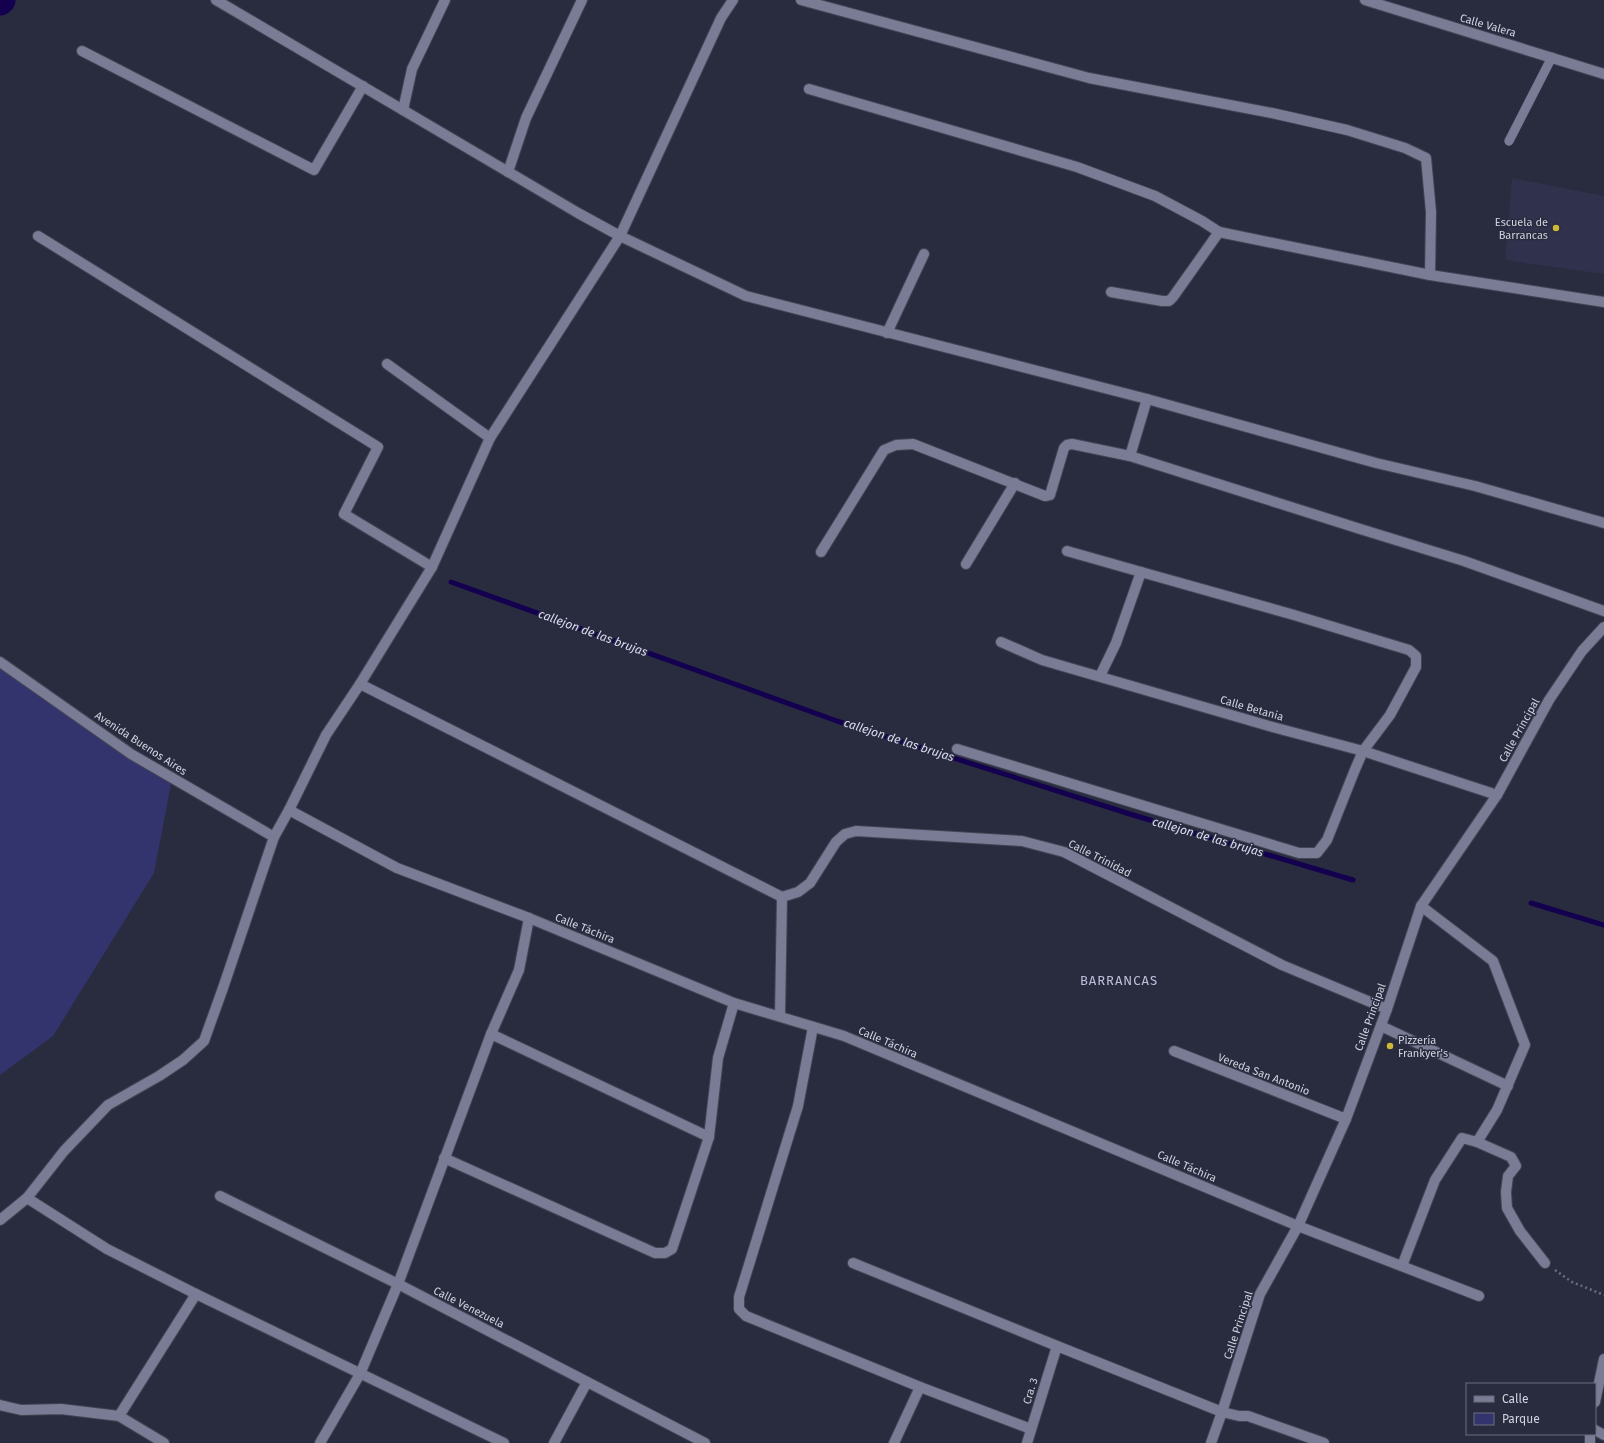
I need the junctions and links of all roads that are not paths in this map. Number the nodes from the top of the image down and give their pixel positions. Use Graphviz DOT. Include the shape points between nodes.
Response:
graph roads {
  1 [pos="216,0"];
  2 [pos="445,0"];
  3 [pos="582,0"];
  4 [pos="733,0"];
  5 [pos="801,0"];
  6 [pos="1365,0"];
  7 [pos="82,51"];
  8 [pos="1552,57"];
  9 [pos="1604,74"];
  10 [pos="363,86"];
  11 [pos="809,89"];
  12 [pos="403,110"];
  13 [pos="1509,141"];
  14 [pos="508,172"];
  15 [pos="1219,232"];
  16 [pos="38,236"];
  17 [pos="620,236"];
  18 [pos="924,254"];
  19 [pos="1430,275"];
  20 [pos="1112,292"];
  21 [pos="1604,302"];
  22 [pos="887,333"];
  23 [pos="387,364"];
  24 [pos="1147,399"];
  25 [pos="490,438"];
  26 [pos="1130,456"];
  27 [pos="1015,483"];
  28 [pos="1604,523"];
  29 [pos="1067,551"];
  30 [pos="821,552"];
  31 [pos="966,564"];
  32 [pos="432,567"];
  33 [pos="1141,572"];
  34 [pos="1604,611"];
  35 [pos="1604,627"];
  36 [pos="1001,642"];
  37 [pos="0,662"];
  38 [pos="1100,676"];
  39 [pos="360,684"];
  40 [pos="957,749"];
  41 [pos="1363,751"];
  42 [pos="1497,794"];
  43 [pos="289,810"];
  44 [pos="274,837"];
  45 [pos="782,897"];
  46 [pos="1421,906"];
  47 [pos="529,918"];
  48 [pos="734,1003"];
  49 [pos="1387,1009"];
  50 [pos="780,1016"];
  51 [pos="1381,1026"];
  52 [pos="813,1027"];
  53 [pos="491,1034"];
  54 [pos="1174,1051"];
  55 [pos="1508,1086"];
  56 [pos="1346,1118"];
  57 [pos="709,1137"];
  58 [pos="1477,1142"];
  59 [pos="444,1158"];
  60 [pos="220,1196"];
  61 [pos="27,1198"];
  62 [pos="0,1220"];
  63 [pos="1298,1226"];
  64 [pos="853,1263"];
  65 [pos="1545,1263"];
  66 [pos="1402,1266"];
  67 [pos="398,1284"];
  68 [pos="196,1294"];
  69 [pos="1479,1296"];
  70 [pos="1057,1346"];
  71 [pos="1604,1359"];
  72 [pos="360,1374"];
  73 [pos="587,1382"];
  74 [pos="920,1387"];
  75 [pos="1596,1397"];
  76 [pos="0,1405"];
  77 [pos="1222,1412"];
  78 [pos="119,1416"];
  79 [pos="1031,1429"];
  80 [pos="164,1443"];
  81 [pos="320,1443"];
  82 [pos="504,1443"];
  83 [pos="554,1443"];
  84 [pos="705,1443"];
  85 [pos="894,1443"];
  86 [pos="1027,1443"];
  87 [pos="1211,1443"];
  88 [pos="1324,1443"];
  1 -- 10 [label="street"];
  2 -- 12 [label="street" via="412,69"];
  3 -- 14 [label="street" via="526,118"];
  4 -- 17 [label="street" via="721,18"];
  5 -- 19 [label="street" via="1089,78 1272,112 1348,130 1405,148 1426,158 1431,212"];
  6 -- 8 [label="street, Calle Valera"];
  7 -- 10 [label="street" via="314,170"];
  8 -- 9 [label="street, Calle Valera"];
  8 -- 13 [label="lane"];
  10 -- 12 [label="street"];
  11 -- 15 [label="street" via="1077,167 1155,196"];
  12 -- 14 [label="street"];
  14 -- 17 [label="street"];
  15 -- 19 [label="street"];
  15 -- 20 [label="street" via="1169,300"];
  16 -- 32 [label="street" via="378,447 344,514"];
  17 -- 22 [label="street" via="746,296"];
  17 -- 25 [label="street"];
  18 -- 22 [label="street"];
  19 -- 21 [label="street"];
  22 -- 24 [label="street"];
  23 -- 25 [label="street"];
  24 -- 26 [label="street"];
  24 -- 28 [label="street"];
  25 -- 32 [label="street"];
  26 -- 27 [label="street" via="1067,445 1050,495 1045,496"];
  26 -- 34 [label="street" via="1464,562"];
  27 -- 30 [label="street" via="913,444 896,445 884,450"];
  27 -- 31 [label="street"];
  29 -- 33 [label="street"];
  32 -- 39 [label="street"];
  33 -- 38 [label="street" via="1116,643"];
  33 -- 41 [label="street" via="1409,650 1416,656 1416,667 1390,715"];
  35 -- 42 [label="street, Calle Principal" via="1582,651 1549,700"];
  36 -- 38 [label="street, Calle Betania" via="1042,660"];
  37 -- 44 [label="street, Avenida Buenos Aires" via="131,754"];
  38 -- 41 [label="street, Calle Betania" via="1268,726"];
  39 -- 43 [label="street" via="326,735"];
  39 -- 45 [label="street"];
  40 -- 41 [label="street" via="1299,853 1317,853 1327,840"];
  41 -- 42 [label="street, Calle Betania"];
  42 -- 46 [label="street, Calle Principal"];
  43 -- 44 [label="street"];
  43 -- 47 [label="street, Calle Táchira" via="396,868"];
  44 -- 61 [label="street" via="204,1040 183,1060 108,1105 64,1151"];
  45 -- 49 [label="street, Calle Trinidad" via="798,892 810,883 836,842 845,834 856,831 1022,841 1064,852 1282,965"];
  45 -- 50 [label="street"];
  46 -- 49 [label="street, Calle Principal"];
  46 -- 55 [label="street" via="1493,960 1525,1045"];
  47 -- 48 [label="street, Calle Táchira"];
  47 -- 53 [label="street" via="519,970"];
  48 -- 50 [label="street, Calle Táchira"];
  48 -- 57 [label="street" via="718,1058"];
  49 -- 51 [label="street, Calle Principal"];
  50 -- 52 [label="street, Calle Táchira"];
  51 -- 55 [label="street"];
  51 -- 56 [label="street, Calle Principal"];
  52 -- 63 [label="street, Calle Táchira" via="844,1036"];
  52 -- 74 [label="street" via="798,1106 739,1297 739,1309 746,1316"];
  53 -- 57 [label="street"];
  53 -- 59 [label="street"];
  54 -- 56 [label="street, Vereda San Antonio"];
  55 -- 58 [label="street"];
  56 -- 63 [label="street, Calle Principal"];
  57 -- 59 [label="street" via="672,1249 665,1253 655,1253"];
  58 -- 65 [label="street" via="1511,1157 1516,1166 1508,1176 1507,1208 1520,1231"];
  58 -- 66 [label="street" via="1462,1138 1435,1180"];
  59 -- 67 [label="street"];
  60 -- 67 [label="street, Calle Venezuela"];
  61 -- 62 [label="street"];
  61 -- 68 [label="street" via="107,1249"];
  63 -- 66 [label="street, Calle Táchira"];
  63 -- 77 [label="street, Calle Principal" via="1260,1294"];
  64 -- 70 [label="street"];
  66 -- 69 [label="street, Calle Táchira"];
  67 -- 72 [label="street"];
  67 -- 73 [label="street, Calle Venezuela"];
  68 -- 72 [label="street"];
  68 -- 78 [label="street"];
  70 -- 77 [label="street"];
  70 -- 79 [label="street, Cra. 3"];
  71 -- 75 [label="street"];
  72 -- 81 [label="street"];
  72 -- 82 [label="street"];
  73 -- 83 [label="street"];
  73 -- 84 [label="street, Calle Venezuela"];
  74 -- 79 [label="street"];
  74 -- 85 [label="street"];
  76 -- 78 [label="street" via="21,1410 61,1409"];
  77 -- 87 [label="street, Calle Principal"];
  77 -- 88 [label="street" via="1248,1416"];
  78 -- 80 [label="street"];
  79 -- 86 [label="street, Cra. 3"];
}
